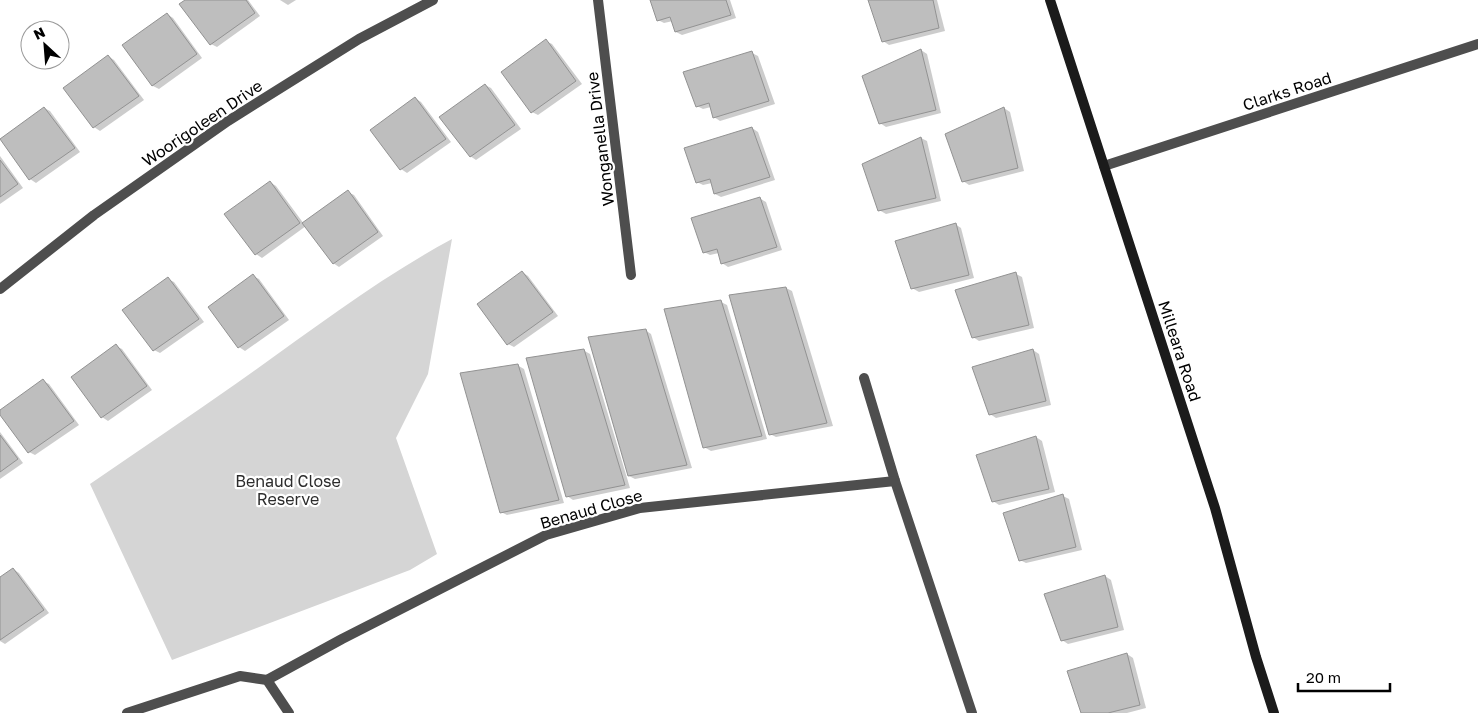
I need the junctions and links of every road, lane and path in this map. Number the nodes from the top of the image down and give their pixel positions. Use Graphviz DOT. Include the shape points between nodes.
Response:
graph roads {
  1 [pos="433,0"];
  2 [pos="598,0"];
  3 [pos="1050,0"];
  4 [pos="1478,44"];
  5 [pos="1104,166"];
  6 [pos="631,275"];
  7 [pos="0,289"];
  8 [pos="864,378"];
  9 [pos="895,481"];
  10 [pos="267,680"];
  11 [pos="127,713"];
  12 [pos="289,713"];
  13 [pos="972,713"];
  14 [pos="1274,713"];
  1 -- 7 [label="street, Woorigoleen Drive" via="359,39 228,121 94,215"];
  2 -- 6 [label="street, Wonganella Drive"];
  3 -- 5 [label="main road, Milleara Road"];
  4 -- 5 [label="street, Clarks Road"];
  5 -- 14 [label="main road, Milleara Road" via="1215,508"];
  8 -- 9 [label="street"];
  9 -- 10 [label="street, Benaud Close" via="640,508 546,535"];
  9 -- 13 [label="street"];
  10 -- 11 [label="street" via="240,676"];
  10 -- 12 [label="street"];
}
